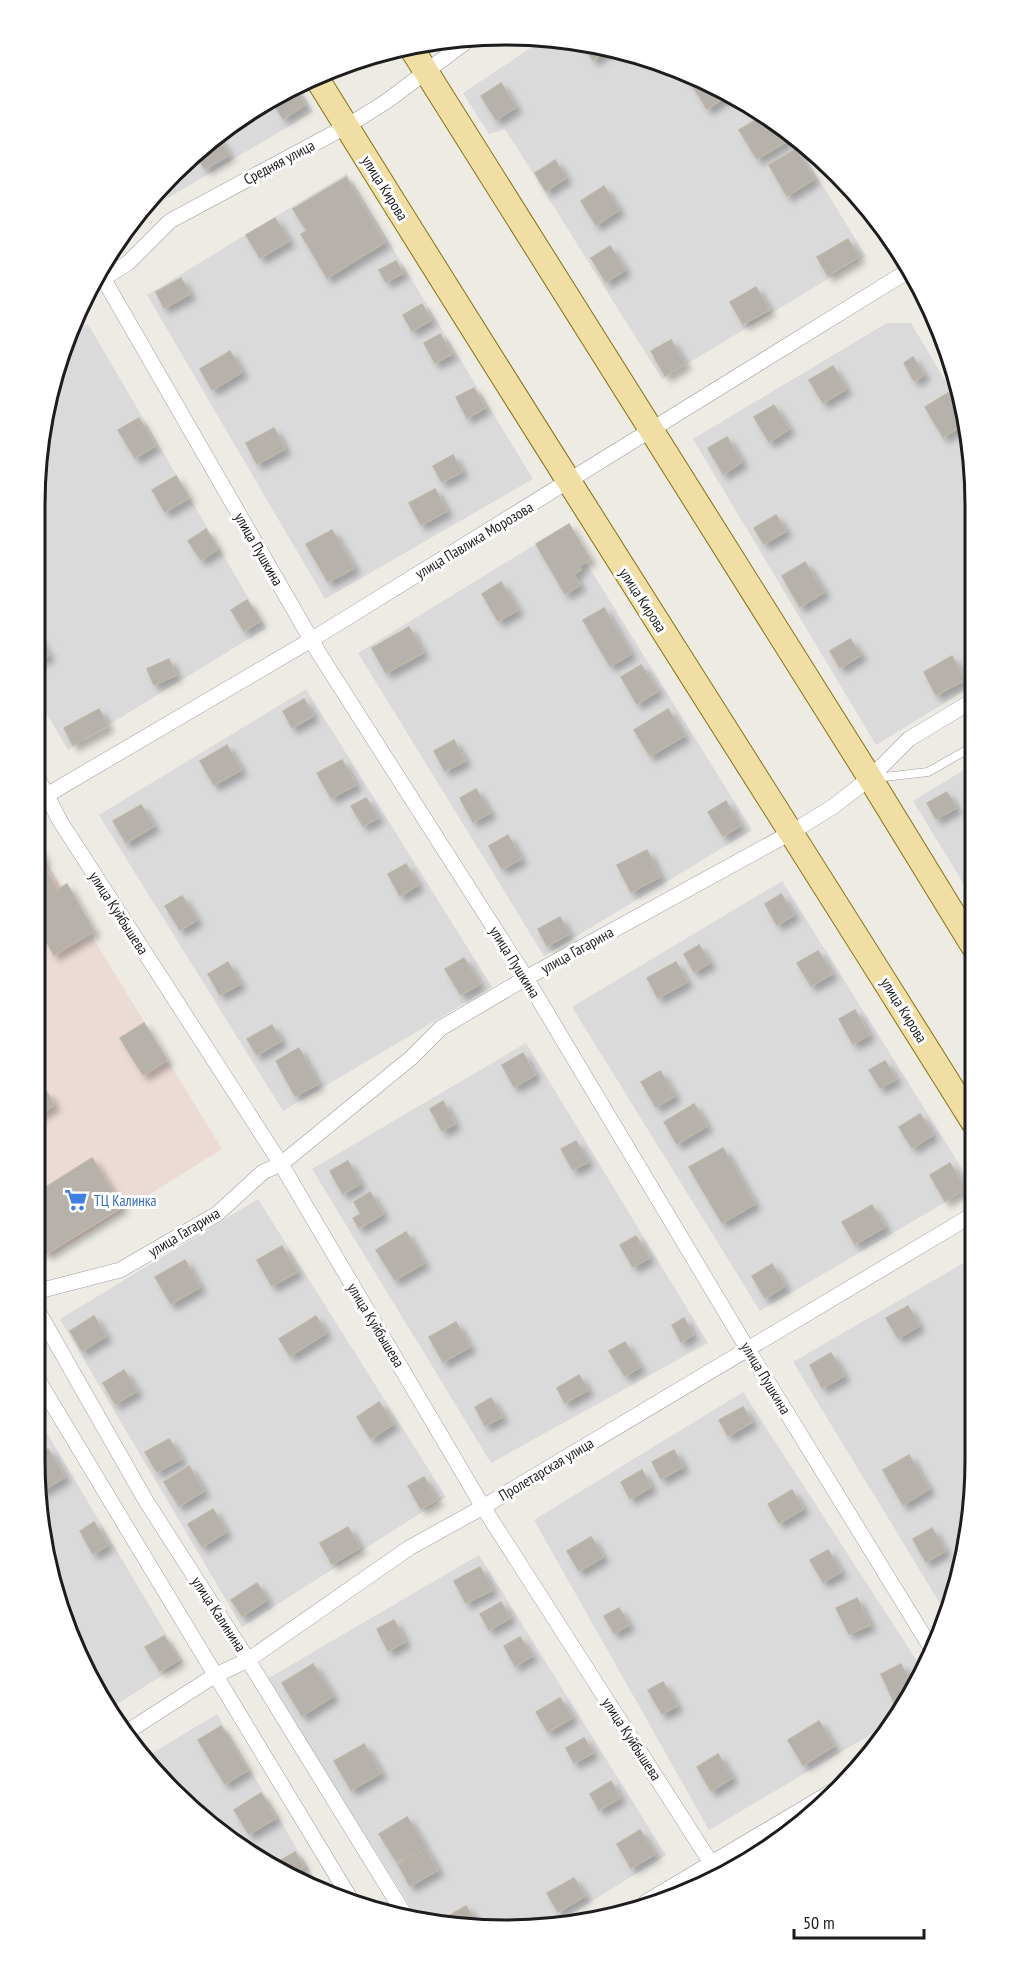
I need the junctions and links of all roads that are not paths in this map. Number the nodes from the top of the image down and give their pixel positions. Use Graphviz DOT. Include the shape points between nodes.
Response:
graph roads {
  1 [pos="459,48"];
  2 [pos="415,54"];
  3 [pos="426,73"];
  4 [pos="321,84"];
  5 [pos="346,126"];
  6 [pos="110,270"];
  7 [pos="903,274"];
  8 [pos="104,280"];
  9 [pos="650,429"];
  10 [pos="568,482"];
  11 [pos="311,640"];
  12 [pos="965,705"];
  13 [pos="965,751"];
  14 [pos="870,778"];
  15 [pos="45,797"];
  16 [pos="45,804"];
  17 [pos="792,832"];
  18 [pos="965,933"];
  19 [pos="526,978"];
  20 [pos="965,1109"];
  21 [pos="281,1164"];
  22 [pos="965,1219"];
  23 [pos="45,1289"];
  24 [pos="45,1324"];
  25 [pos="747,1348"];
  26 [pos="45,1392"];
  27 [pos="483,1507"];
  28 [pos="927,1642"];
  29 [pos="249,1660"];
  30 [pos="214,1676"];
  31 [pos="132,1728"];
  32 [pos="810,1804"];
  33 [pos="711,1862"];
  34 [pos="715,1869"];
  35 [pos="346,1892"];
  36 [pos="661,1893"];
  37 [pos="400,1907"];
  1 -- 3 [label="street, Средняя улица"];
  2 -- 3 [label="main road"];
  3 -- 5 [label="street, Средняя улица"];
  3 -- 9 [label="main road"];
  4 -- 5 [label="main road, улица Кирова"];
  5 -- 6 [label="street, Средняя улица" via="170,221 128,263"];
  5 -- 10 [label="main road, улица Кирова"];
  7 -- 9 [label="street, улица Павлика Морозова"];
  8 -- 11 [label="street, улица Пушкина"];
  9 -- 10 [label="street, улица Павлика Морозова"];
  9 -- 14 [label="main road"];
  10 -- 11 [label="street, улица Павлика Морозова"];
  10 -- 17 [label="main road, улица Кирова"];
  11 -- 15 [label="street, улица Павлика Морозова"];
  11 -- 19 [label="street, улица Пушкина"];
  12 -- 14 [label="street, улица Гагарина" via="909,739"];
  13 -- 14 [label="lane" via="928,772"];
  14 -- 17 [label="street, улица Гагарина"];
  14 -- 18 [label="main road"];
  16 -- 21 [label="street, улица Куйбышева" via="60,821"];
  17 -- 19 [label="street, улица Гагарина"];
  17 -- 20 [label="main road, улица Кирова"];
  19 -- 21 [label="street, улица Гагарина" via="441,1028 411,1058"];
  19 -- 25 [label="street, улица Пушкина"];
  21 -- 23 [label="street, улица Гагарина" via="263,1172 217,1214 120,1270"];
  21 -- 27 [label="street, улица Куйбышева"];
  22 -- 25 [label="street, Пролетарская улица"];
  24 -- 29 [label="street, улица Калинина" via="146,1502"];
  25 -- 27 [label="street, Пролетарская улица"];
  25 -- 28 [label="street, улица Пушкина"];
  26 -- 30 [label="street"];
  27 -- 29 [label="street, Пролетарская улица" via="409,1548"];
  27 -- 33 [label="street, улица Куйбышева"];
  29 -- 30 [label="street, Пролетарская улица"];
  29 -- 37 [label="street, улица Калинина"];
  30 -- 31 [label="street, Пролетарская улица"];
  30 -- 35 [label="street"];
  32 -- 33 [label="street"];
  33 -- 34 [label="street, улица Куйбышева"];
  33 -- 36 [label="street"];
}
